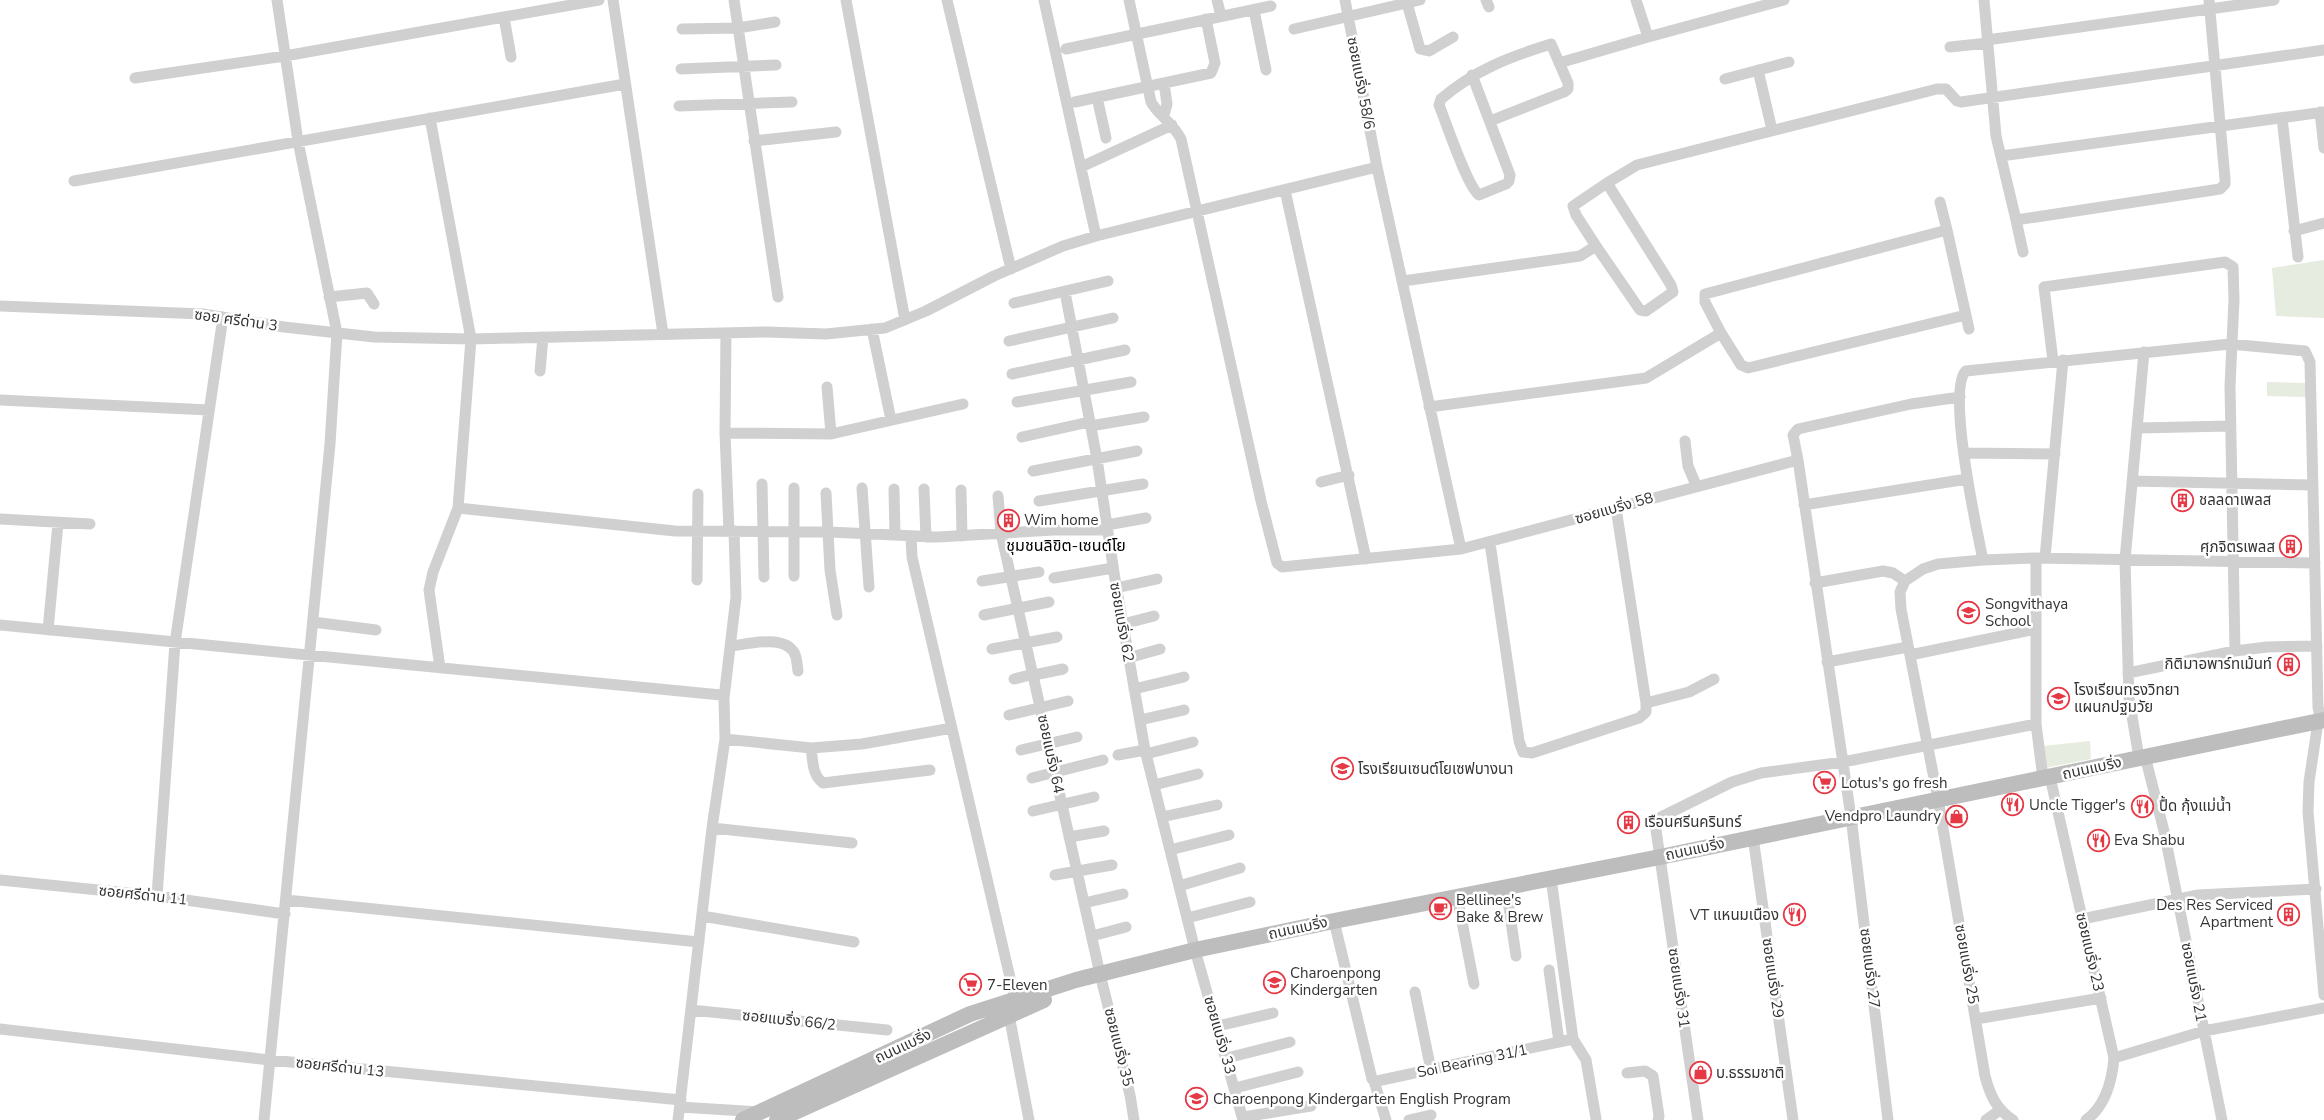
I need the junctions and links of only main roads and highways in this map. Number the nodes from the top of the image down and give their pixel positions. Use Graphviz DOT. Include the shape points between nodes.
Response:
graph roads {
  1 [pos="2321,721"];
  2 [pos="1098,975"];
  3 [pos="743,1120"];
  4 [pos="777,1120"];
  1 -- 2 [label="main road, ถนนแบริ่ง" via="1660,857 1334,920"];
  2 -- 3 [label="main road, ถนนแบริ่ง" via="970,1014"];
  2 -- 4 [label="main road, ถนนแบริ่ง"];
}
